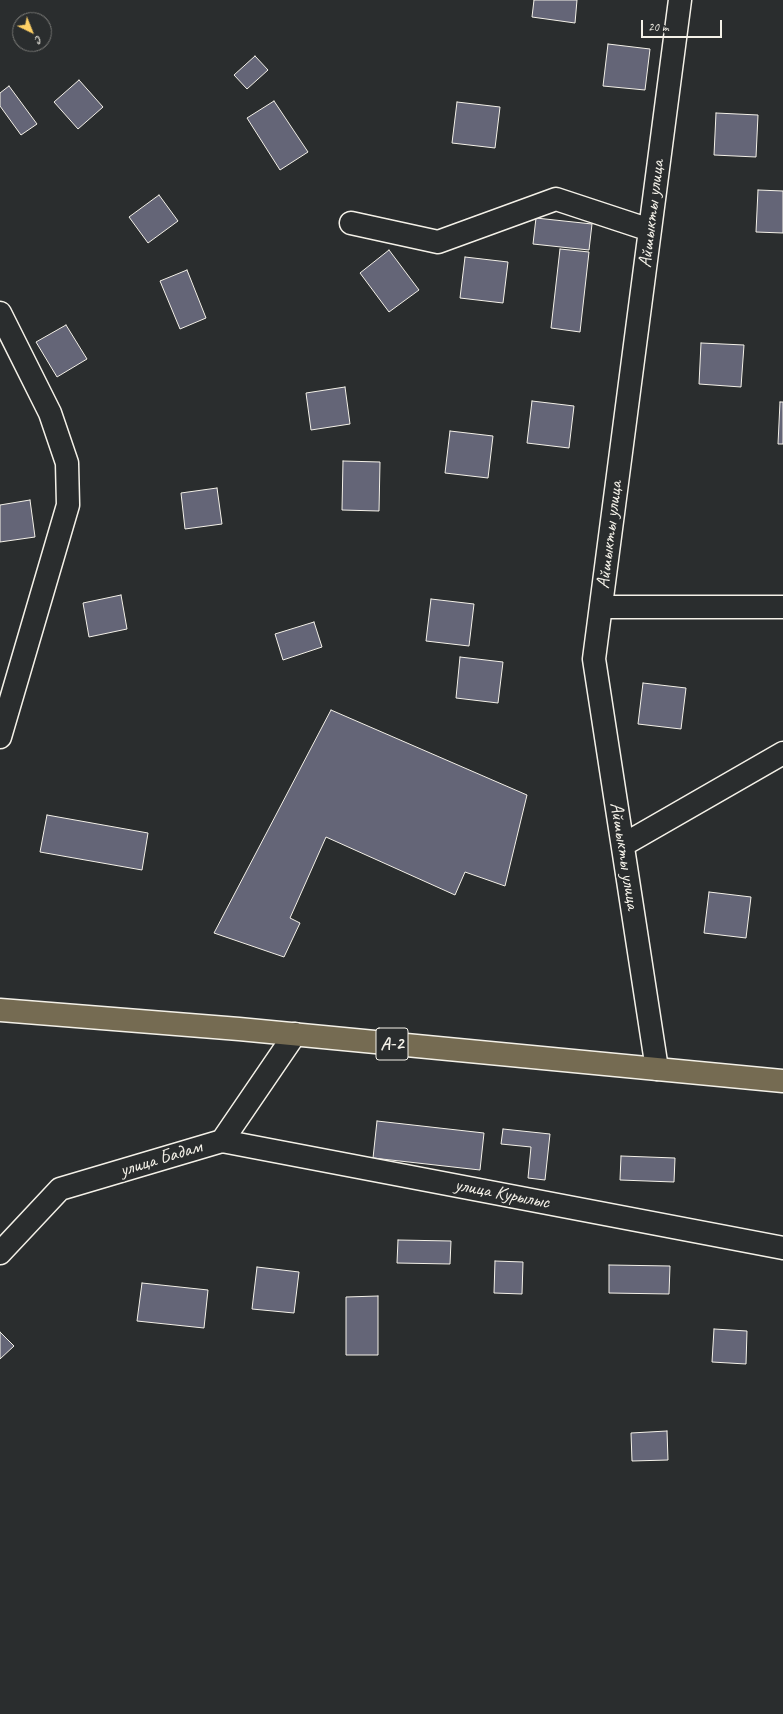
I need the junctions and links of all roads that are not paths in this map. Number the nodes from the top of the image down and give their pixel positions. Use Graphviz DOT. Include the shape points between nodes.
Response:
graph roads {
  1 [pos="680,0"];
  2 [pos="351,223"];
  3 [pos="650,230"];
  4 [pos="0,312"];
  5 [pos="600,607"];
  6 [pos="783,607"];
  7 [pos="1,730"];
  8 [pos="783,753"];
  9 [pos="623,845"];
  10 [pos="0,1010"];
  11 [pos="295,1034"];
  12 [pos="657,1069"];
  13 [pos="783,1081"];
  14 [pos="222,1141"];
  15 [pos="783,1248"];
  16 [pos="0,1253"];
  1 -- 3 [label="street, Айшыкты улица"];
  2 -- 3 [label="street" via="438,242 556,199"];
  3 -- 5 [label="street, Айшыкты улица"];
  4 -- 7 [label="street" via="50,413 67,463 68,506"];
  5 -- 6 [label="street"];
  5 -- 9 [label="street, Айшыкты улица" via="594,659"];
  8 -- 9 [label="street"];
  9 -- 12 [label="street, Айшыкты улица"];
  10 -- 11 [label="highway, A-2"];
  11 -- 12 [label="highway, A-2"];
  11 -- 14 [label="street, улица Бадам"];
  12 -- 13 [label="highway, A-2"];
  14 -- 15 [label="street, улица Курылыс"];
  14 -- 16 [label="street, улица Бадам" via="60,1189"];
}
